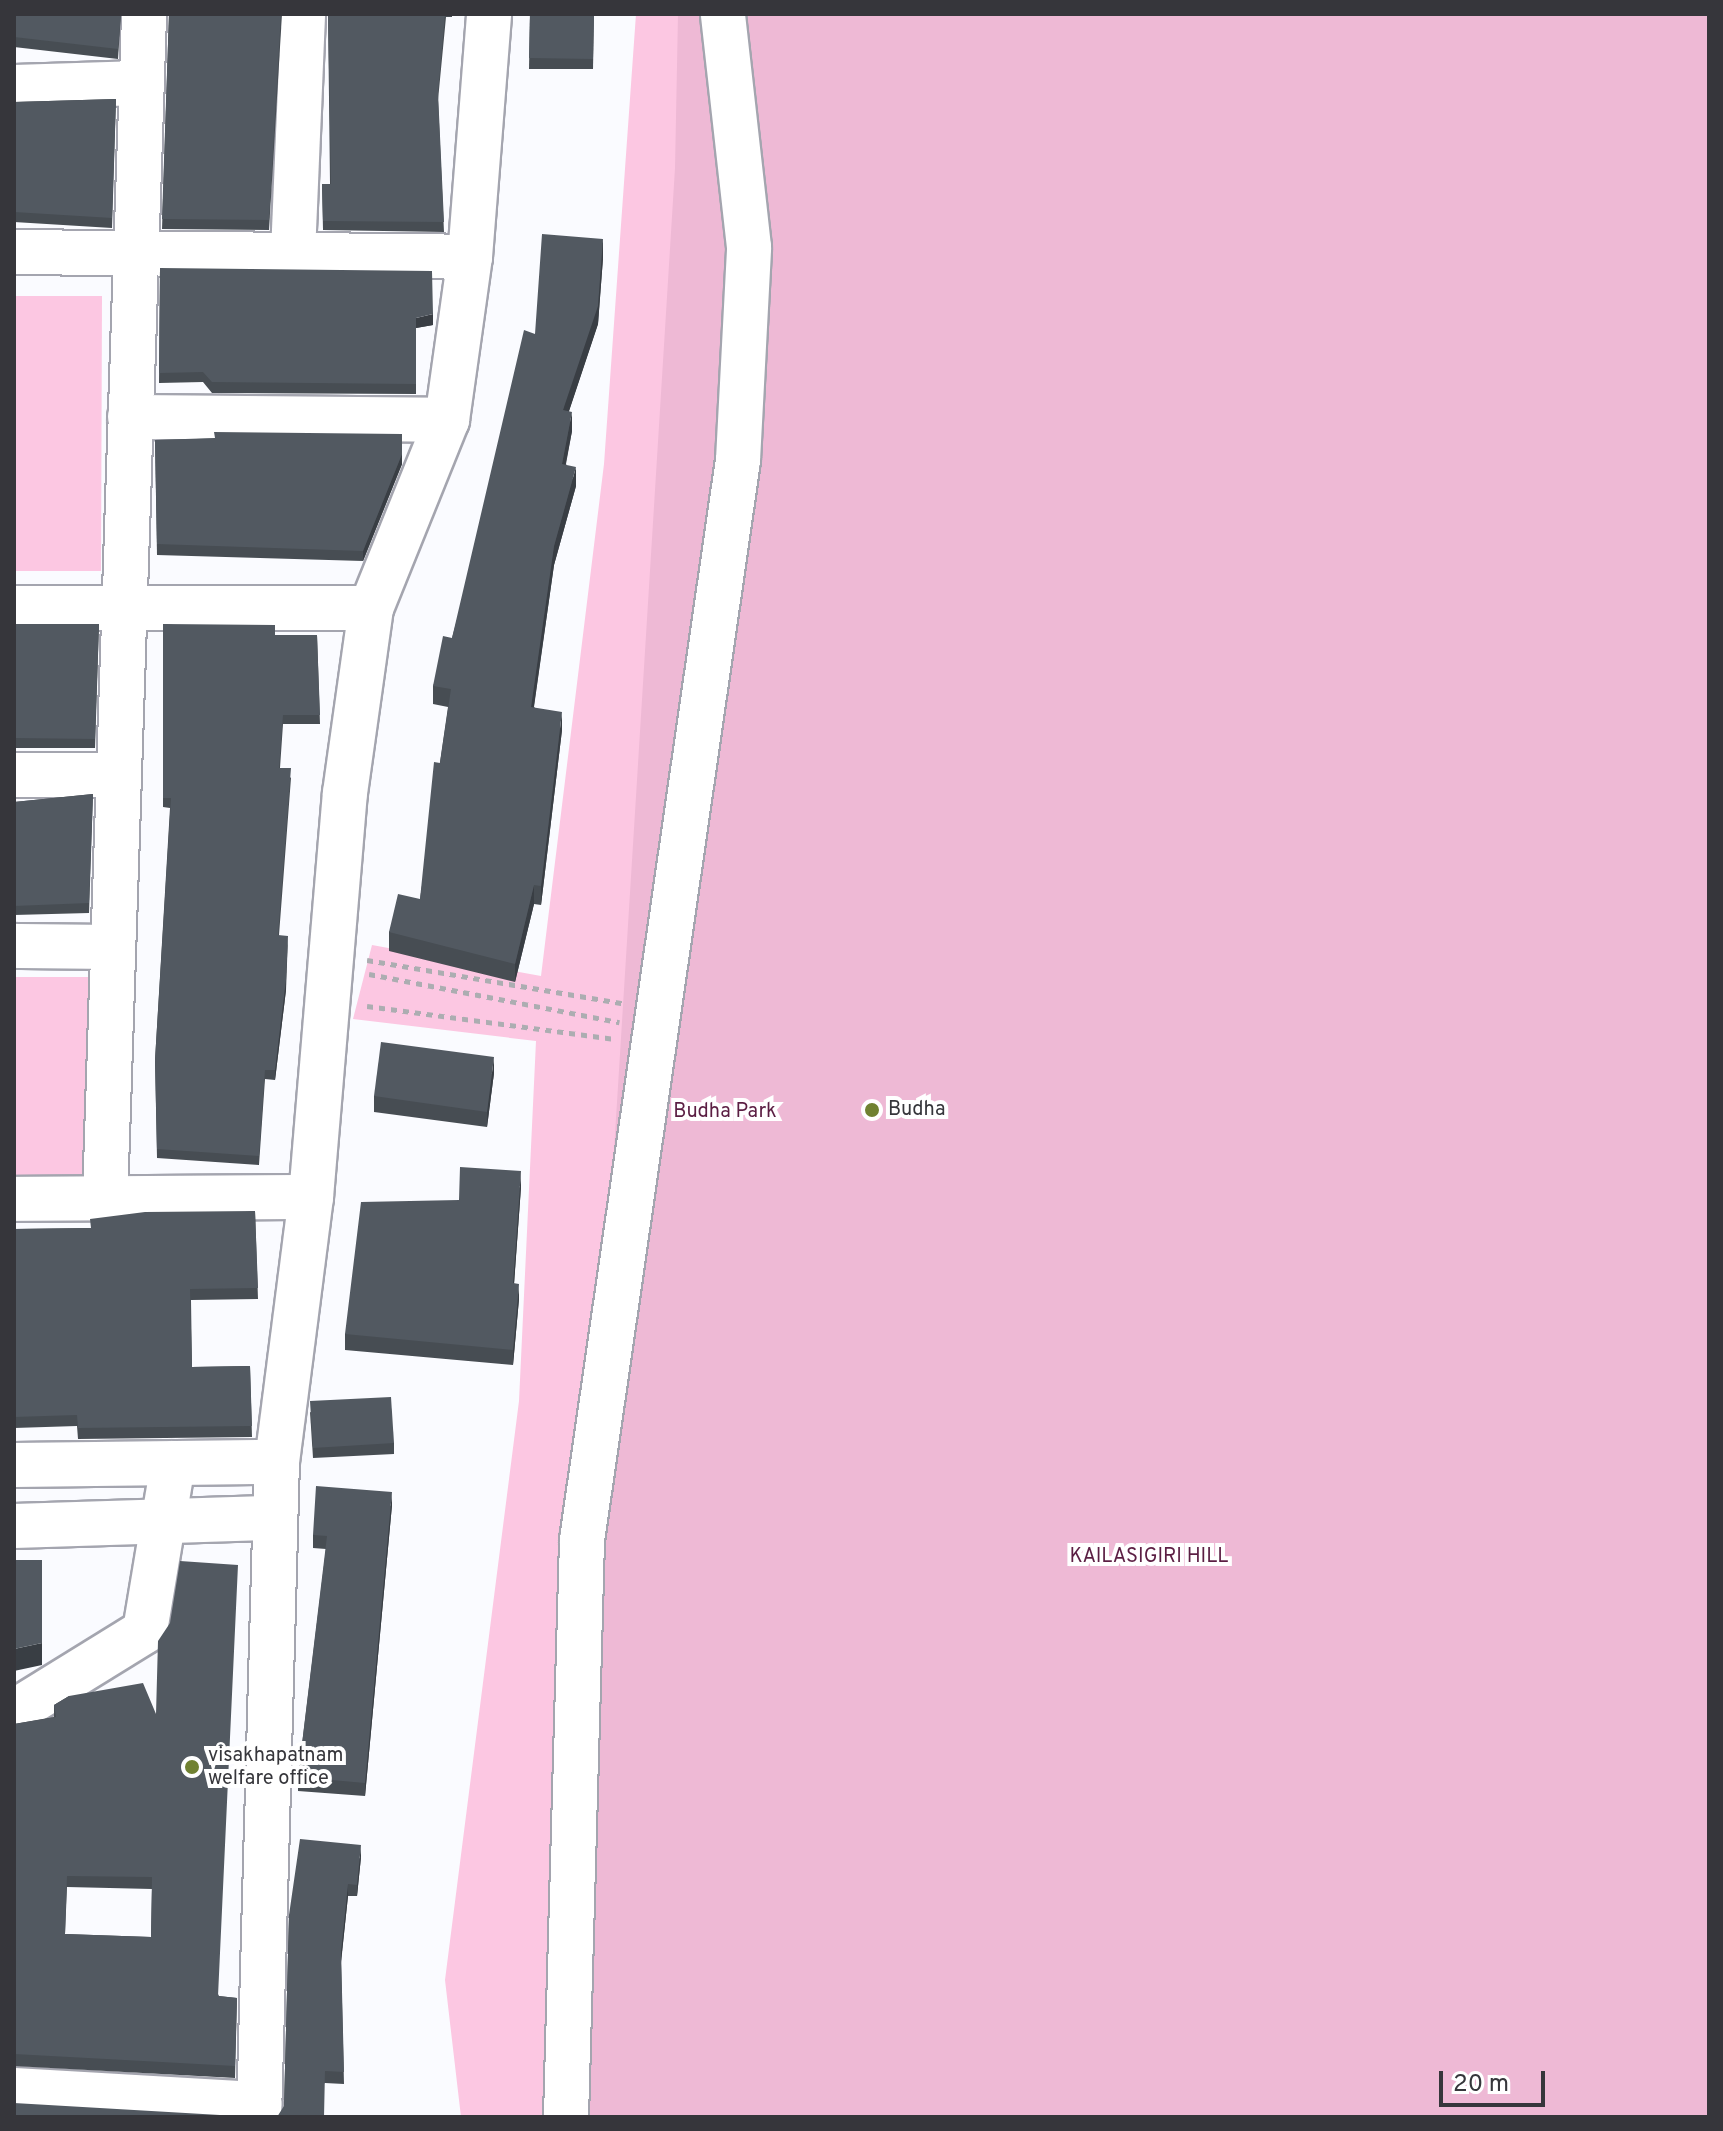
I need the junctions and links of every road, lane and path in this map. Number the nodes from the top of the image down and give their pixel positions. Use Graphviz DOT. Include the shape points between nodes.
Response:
graph roads {
  1 [pos="144,14"];
  2 [pos="303,14"];
  3 [pos="489,14"];
  4 [pos="723,14"];
  5 [pos="142,83"];
  6 [pos="14,87"];
  7 [pos="14,252"];
  8 [pos="136,253"];
  9 [pos="293,254"];
  10 [pos="470,257"];
  11 [pos="130,417"];
  12 [pos="447,420"];
  13 [pos="14,608"];
  14 [pos="124,608"];
  15 [pos="371,608"];
  16 [pos="14,775"];
  17 [pos="119,775"];
  18 [pos="14,946"];
  19 [pos="113,947"];
  20 [pos="362,973"];
  21 [pos="360,983"];
  22 [pos="356,1005"];
  23 [pos="652,1027"];
  24 [pos="311,1197"];
  25 [pos="105,1198"];
  26 [pos="14,1199"];
  27 [pos="277,1462"];
  28 [pos="173,1463"];
  29 [pos="14,1465"];
  30 [pos="274,1518"];
  31 [pos="14,1526"];
  32 [pos="167,1527"];
  33 [pos="14,1712"];
  34 [pos="14,2090"];
  35 [pos="259,2110"];
  36 [pos="566,2117"];
  1 -- 5 [label="street"];
  2 -- 9 [label="street"];
  3 -- 10 [label="street"];
  4 -- 23 [label="street" via="749,247 738,460"];
  5 -- 6 [label="street"];
  5 -- 8 [label="street"];
  7 -- 8 [label="street"];
  8 -- 9 [label="street"];
  8 -- 11 [label="street"];
  9 -- 10 [label="street"];
  10 -- 12 [label="street"];
  11 -- 12 [label="street"];
  11 -- 14 [label="street"];
  12 -- 15 [label="street"];
  13 -- 14 [label="street"];
  14 -- 15 [label="street"];
  14 -- 17 [label="street"];
  15 -- 24 [label="street" via="345,793"];
  16 -- 17 [label="street"];
  17 -- 19 [label="street"];
  18 -- 19 [label="street"];
  19 -- 25 [label="street"];
  20 -- 21 [label="path"];
  20 -- 23 [label="path"];
  20 -- 23 [label="path" via="366,960"];
  22 -- 23 [label="path"];
  23 -- 36 [label="street" via="576,1604"];
  24 -- 25 [label="street"];
  24 -- 27 [label="street"];
  25 -- 26 [label="street"];
  27 -- 28 [label="street"];
  27 -- 30 [label="street"];
  28 -- 29 [label="street"];
  28 -- 32 [label="street"];
  30 -- 32 [label="street"];
  30 -- 35 [label="street"];
  31 -- 32 [label="street"];
  32 -- 33 [label="street" via="145,1631"];
  34 -- 35 [label="street"];
}
